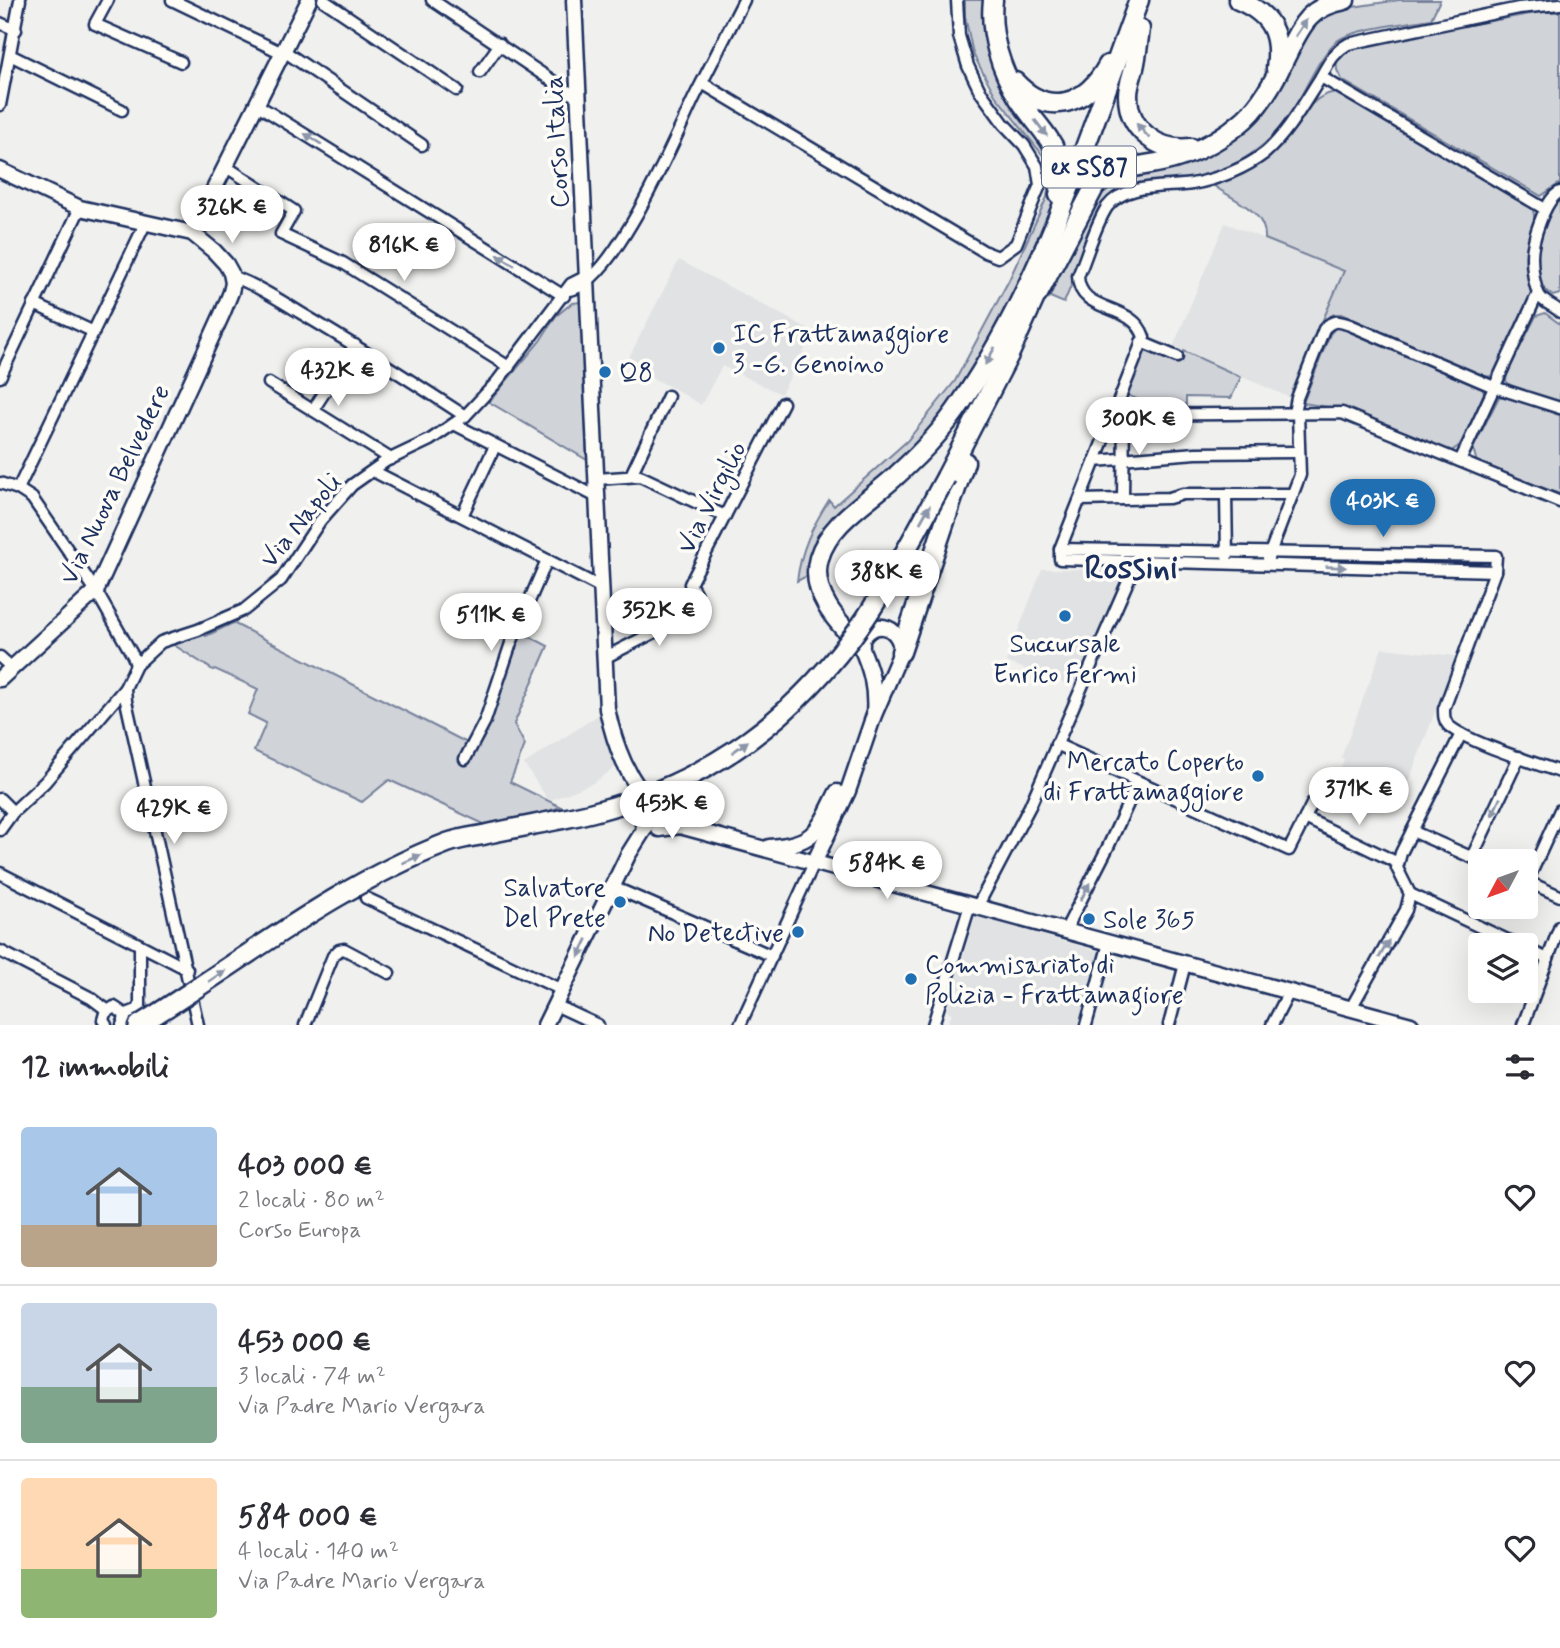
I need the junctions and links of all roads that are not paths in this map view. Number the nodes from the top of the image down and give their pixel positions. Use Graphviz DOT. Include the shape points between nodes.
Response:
graph roads {
  1 [pos="20,0"];
  2 [pos="108,0"];
  3 [pos="172,0"];
  4 [pos="309,0"];
  5 [pos="323,0"];
  6 [pos="432,0"];
  7 [pos="574,0"];
  8 [pos="744,0"];
  9 [pos="957,0"];
  10 [pos="993,0"];
  11 [pos="1139,0"];
  12 [pos="1151,0"];
  13 [pos="1238,0"];
  14 [pos="1345,0"];
  15 [pos="1560,4"];
  16 [pos="0,23"];
  17 [pos="1135,27"];
  18 [pos="16,30"];
  19 [pos="500,44"];
  20 [pos="284,51"];
  21 [pos="10,55"];
  22 [pos="181,62"];
  23 [pos="1005,71"];
  24 [pos="481,72"];
  25 [pos="1275,76"];
  26 [pos="1321,76"];
  27 [pos="702,82"];
  28 [pos="457,90"];
  29 [pos="578,98"];
  30 [pos="256,104"];
  31 [pos="0,105"];
  32 [pos="122,110"];
  33 [pos="422,145"];
  34 [pos="1205,146"];
  35 [pos="225,166"];
  36 [pos="0,170"];
  37 [pos="1560,192"];
  38 [pos="80,208"];
  39 [pos="1545,209"];
  40 [pos="145,224"];
  41 [pos="192,233"];
  42 [pos="1047,242"];
  43 [pos="587,281"];
  44 [pos="232,283"];
  45 [pos="566,293"];
  46 [pos="1538,293"];
  47 [pos="1028,300"];
  48 [pos="34,304"];
  49 [pos="1559,309"];
  50 [pos="94,332"];
  51 [pos="1142,342"];
  52 [pos="355,345"];
  53 [pos="1009,355"];
  54 [pos="1177,357"];
  55 [pos="509,367"];
  56 [pos="0,377"];
  57 [pos="269,383"];
  58 [pos="1494,387"];
  59 [pos="668,396"];
  60 [pos="783,403"];
  61 [pos="1560,408"];
  62 [pos="313,410"];
  63 [pos="1298,414"];
  64 [pos="1119,415"];
  65 [pos="465,416"];
  66 [pos="454,424"];
  67 [pos="495,446"];
  68 [pos="1299,452"];
  69 [pos="391,459"];
  70 [pos="1124,459"];
  71 [pos="1095,461"];
  72 [pos="1460,461"];
  73 [pos="373,471"];
  74 [pos="631,475"];
  75 [pos="597,479"];
  76 [pos="0,483"];
  77 [pos="18,489"];
  78 [pos="1226,494"];
  79 [pos="1293,494"];
  80 [pos="597,497"];
  81 [pos="1124,499"];
  82 [pos="1080,500"];
  83 [pos="1560,502"];
  84 [pos="462,516"];
  85 [pos="725,516"];
  86 [pos="1141,551"];
  87 [pos="1208,551"];
  88 [pos="1227,552"];
  89 [pos="1269,552"];
  90 [pos="1060,554"];
  91 [pos="547,560"];
  92 [pos="1137,561"];
  93 [pos="1208,563"];
  94 [pos="1226,564"];
  95 [pos="1268,565"];
  96 [pos="1495,571"];
  97 [pos="600,587"];
  98 [pos="96,591"];
  99 [pos="860,645"];
  100 [pos="901,653"];
  101 [pos="0,657"];
  102 [pos="604,658"];
  103 [pos="136,665"];
  104 [pos="12,668"];
  105 [pos="0,679"];
  106 [pos="125,688"];
  107 [pos="874,715"];
  108 [pos="1461,734"];
  109 [pos="1056,744"];
  110 [pos="862,752"];
  111 [pos="1519,757"];
  112 [pos="465,759"];
  113 [pos="1560,772"];
  114 [pos="1138,782"];
  115 [pos="0,799"];
  116 [pos="1314,802"];
  117 [pos="1560,810"];
  118 [pos="13,812"];
  119 [pos="1306,818"];
  120 [pos="653,819"];
  121 [pos="0,830"];
  122 [pos="1412,831"];
  123 [pos="758,847"];
  124 [pos="1480,849"];
  125 [pos="1468,856"];
  126 [pos="1538,858"];
  127 [pos="814,863"];
  128 [pos="1398,863"];
  129 [pos="0,873"];
  130 [pos="613,887"];
  131 [pos="1538,887"];
  132 [pos="1410,894"];
  133 [pos="1560,896"];
  134 [pos="366,898"];
  135 [pos="974,906"];
  136 [pos="1560,926"];
  137 [pos="1065,930"];
  138 [pos="1493,933"];
  139 [pos="1109,943"];
  140 [pos="140,945"];
  141 [pos="0,951"];
  142 [pos="1538,954"];
  143 [pos="772,956"];
  144 [pos="1548,959"];
  145 [pos="1185,964"];
  146 [pos="187,969"];
  147 [pos="389,973"];
  148 [pos="562,990"];
  149 [pos="1289,992"];
  150 [pos="555,1005"];
  151 [pos="1351,1008"];
  152 [pos="107,1010"];
  153 [pos="133,1020"];
  154 [pos="309,1023"];
  155 [pos="103,1024"];
  156 [pos="1407,1024"];
  157 [pos="198,1025"];
  158 [pos="545,1025"];
  159 [pos="598,1025"];
  160 [pos="740,1025"];
  161 [pos="933,1025"];
  162 [pos="1086,1025"];
  163 [pos="1169,1025"];
  164 [pos="1272,1025"];
  165 [pos="1523,1025"];
  1 -- 18 [label="street"];
  2 -- 22 [label="street" via="95,24"];
  3 -- 20 [label="street"];
  4 -- 20 [label="street"];
  5 -- 28 [label="street"];
  6 -- 19 [label="street"];
  7 -- 29 [label="street, Corso Italia"];
  8 -- 27 [label="street"];
  9 -- 27 [label="street" via="959,36 980,91 1037,166 1040,185 1016,244 998,257"];
  10 -- 23 [label="highway" via="994,33"];
  11 -- 17 [label="highway, ex SS87"];
  12 -- 17 [label="highway"];
  13 -- 25 [label="highway" via="1263,14 1272,25 1277,39"];
  25 -- 14 [label="highway, one-way" via="1304,22 1317,10"];
  15 -- 26 [label="street" via="1519,8 1348,44 1337,50"];
  16 -- 18 [label="street"];
  17 -- 23 [label="highway" via="1097,83 1068,103 1032,97"];
  34 -- 17 [label="highway, one-way" via="1162,146 1137,126 1128,93 1137,55"];
  17 -- 42 [label="highway, ex SS87"];
  17 -- 47 [label="highway, ex SS87" via="1083,184"];
  18 -- 21 [label="street"];
  19 -- 24 [label="street"];
  19 -- 29 [label="street"];
  20 -- 30 [label="street"];
  20 -- 33 [label="street"];
  21 -- 31 [label="street"];
  21 -- 32 [label="street"];
  23 -- 42 [label="highway, one-way" via="1055,148 1061,165 1062,181"];
  25 -- 34 [label="highway" via="1245,118"];
  26 -- 39 [label="street"];
  26 -- 51 [label="street" via="1279,138 1245,166 1202,181 1124,193 1105,210 1078,276 1079,285 1086,298 1136,322"];
  27 -- 43 [label="street" via="640,210 616,249"];
  29 -- 43 [label="street, Corso Italia"];
  30 -- 35 [label="street"];
  45 -- 30 [label="street, one-way"];
  34 -- 47 [label="highway" via="1179,158 1124,168 1095,186 1054,268"];
  35 -- 41 [label="street"];
  35 -- 55 [label="street" via="294,211 281,234 343,263"];
  36 -- 38 [label="street"];
  37 -- 39 [label="street"];
  38 -- 40 [label="street"];
  38 -- 48 [label="street"];
  39 -- 46 [label="street" via="1532,253"];
  40 -- 41 [label="street"];
  40 -- 50 [label="street"];
  41 -- 44 [label="street" via="226,264"];
  42 -- 47 [label="highway, ex SS87"];
  43 -- 45 [label="street, Via Napoli" via="576,280"];
  43 -- 75 [label="street, Corso Italia"];
  44 -- 52 [label="street" via="276,298"];
  44 -- 98 [label="street, Via Nuova Belvedere"];
  45 -- 55 [label="street, Via Napoli"];
  46 -- 49 [label="street" via="1545,303"];
  46 -- 58 [label="street"];
  47 -- 53 [label="highway, ex SS87"];
  47 -- 99 [label="highway, one-way" via="945,425 898,475 835,530 823,547 817,577 823,598"];
  48 -- 50 [label="street"];
  48 -- 56 [label="street"];
  50 -- 77 [label="street"];
  51 -- 54 [label="street"];
  51 -- 64 [label="street"];
  52 -- 62 [label="street"];
  52 -- 65 [label="street"];
  53 -- 100 [label="highway" via="957,480"];
  153 -- 53 [label="highway, ex SS87, one-way, bridge" via="372,876 450,842 628,801 694,775 769,726 805,694 867,616"];
  55 -- 65 [label="street, Via Napoli"];
  57 -- 62 [label="street"];
  58 -- 61 [label="street"];
  58 -- 63 [label="street" via="1338,320 1324,329 1297,398"];
  58 -- 72 [label="street"];
  59 -- 74 [label="street"];
  60 -- 85 [label="street, Via Virgilio"];
  62 -- 69 [label="street"];
  63 -- 64 [label="street"];
  63 -- 68 [label="street"];
  63 -- 72 [label="street" via="1342,413"];
  64 -- 70 [label="street"];
  64 -- 71 [label="street"];
  65 -- 66 [label="street, Via Napoli"];
  66 -- 67 [label="street"];
  66 -- 69 [label="street, Via Napoli"];
  67 -- 80 [label="street"];
  67 -- 84 [label="street"];
  68 -- 70 [label="street"];
  68 -- 79 [label="street" via="1300,475"];
  69 -- 73 [label="street, Via Napoli"];
  70 -- 71 [label="street"];
  70 -- 81 [label="street"];
  71 -- 82 [label="street"];
  72 -- 83 [label="street"];
  73 -- 84 [label="street"];
  73 -- 103 [label="street, Via Napoli" via="352,485 320,521 281,580 244,610 161,642"];
  74 -- 75 [label="street"];
  74 -- 85 [label="street" via="640,475"];
  75 -- 80 [label="street, Corso Italia"];
  76 -- 77 [label="street"];
  77 -- 98 [label="street" via="32,498"];
  78 -- 79 [label="street"];
  78 -- 81 [label="street"];
  78 -- 88 [label="street"];
  79 -- 89 [label="street"];
  80 -- 97 [label="street, Corso Italia"];
  81 -- 82 [label="street"];
  82 -- 90 [label="street"];
  84 -- 91 [label="street"];
  85 -- 102 [label="street, Via Virgilio" via="690,584 696,592 696,611"];
  86 -- 87 [label="street"];
  86 -- 90 [label="street"];
  86 -- 92 [label="street"];
  87 -- 88 [label="street"];
  87 -- 93 [label="street"];
  88 -- 89 [label="street"];
  88 -- 94 [label="street"];
  89 -- 95 [label="street"];
  89 -- 96 [label="street" via="1496,556"];
  90 -- 92 [label="street"];
  91 -- 97 [label="street"];
  91 -- 112 [label="street" via="511,643 485,721"];
  92 -- 93 [label="street"];
  92 -- 109 [label="street"];
  93 -- 94 [label="street"];
  94 -- 95 [label="street"];
  95 -- 96 [label="street, one-way"];
  96 -- 108 [label="street" via="1444,709 1447,723"];
  97 -- 102 [label="street, Corso Italia"];
  98 -- 103 [label="street"];
  98 -- 104 [label="street, Via Nuova Belvedere"];
  99 -- 100 [label="street" via="870,629 879,626 897,634"];
  99 -- 107 [label="street" via="871,670"];
  100 -- 107 [label="street"];
  101 -- 104 [label="street"];
  102 -- 120 [label="street, Corso Italia" via="611,729"];
  103 -- 106 [label="street"];
  104 -- 105 [label="street, Via Nuova Belvedere"];
  106 -- 118 [label="street" via="45,782"];
  106 -- 146 [label="street"];
  107 -- 110 [label="street"];
  108 -- 111 [label="street"];
  108 -- 122 [label="street"];
  109 -- 114 [label="street"];
  109 -- 135 [label="street" via="1030,806"];
  110 -- 123 [label="street" via="817,831 782,846"];
  110 -- 127 [label="street"];
  111 -- 113 [label="street"];
  111 -- 124 [label="street, one-way"];
  114 -- 119 [label="street" via="1289,850"];
  137 -- 114 [label="street, one-way"];
  115 -- 118 [label="street"];
  116 -- 119 [label="street"];
  117 -- 126 [label="street"];
  118 -- 121 [label="street"];
  119 -- 128 [label="street"];
  120 -- 123 [label="street"];
  120 -- 130 [label="street"];
  122 -- 125 [label="street"];
  122 -- 128 [label="street"];
  123 -- 127 [label="street"];
  127 -- 135 [label="street"];
  127 -- 143 [label="street"];
  128 -- 132 [label="street"];
  129 -- 140 [label="street"];
  130 -- 143 [label="street"];
  130 -- 148 [label="street, one-way"];
  131 -- 133 [label="street"];
  132 -- 138 [label="street"];
  151 -- 132 [label="street, one-way" via="1406,910"];
  134 -- 148 [label="street"];
  135 -- 137 [label="street"];
  135 -- 161 [label="street"];
  136 -- 144 [label="street"];
  137 -- 139 [label="street"];
  139 -- 145 [label="street"];
  139 -- 162 [label="street"];
  140 -- 146 [label="street"];
  140 -- 153 [label="street" via="140,1000"];
  141 -- 152 [label="street"];
  142 -- 144 [label="street"];
  143 -- 160 [label="street"];
  144 -- 165 [label="street"];
  145 -- 149 [label="street"];
  145 -- 163 [label="street"];
  146 -- 157 [label="street"];
  147 -- 154 [label="street" via="338,950"];
  148 -- 150 [label="street"];
  149 -- 151 [label="street"];
  149 -- 164 [label="street"];
  150 -- 158 [label="street"];
  150 -- 159 [label="street"];
  151 -- 156 [label="street"];
  152 -- 153 [label="street" via="118,1008"];
  152 -- 155 [label="street"];
}
